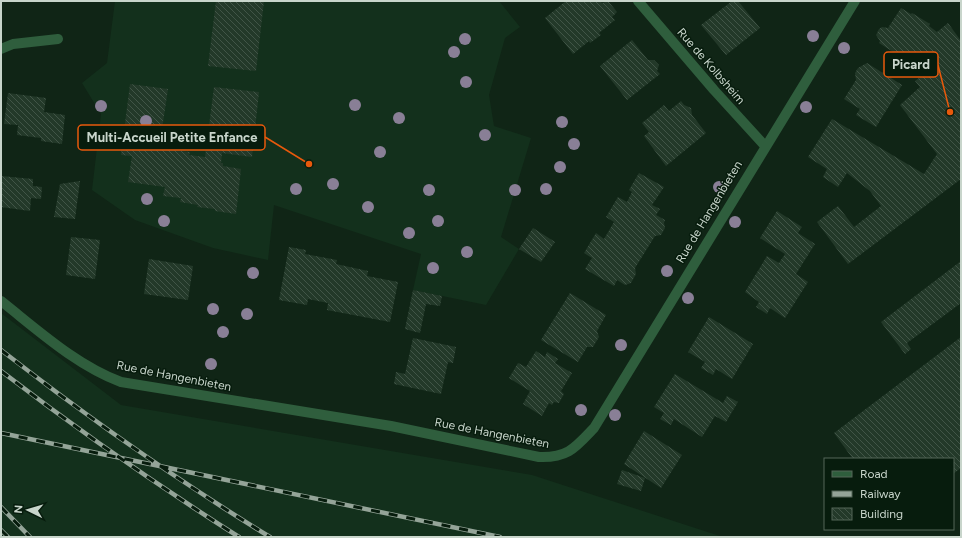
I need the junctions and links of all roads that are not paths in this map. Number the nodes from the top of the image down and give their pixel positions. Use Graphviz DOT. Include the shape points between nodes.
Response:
graph roads {
  1 [pos="638,1"];
  2 [pos="855,1"];
  3 [pos="58,38"];
  4 [pos="1,49"];
  5 [pos="765,146"];
  6 [pos="1,301"];
  1 -- 5 [label="street, Rue de Kolbsheim"];
  2 -- 5 [label="street, Rue de Hangenbieten"];
  3 -- 4 [label="street" via="13,44"];
  5 -- 6 [label="street, Rue de Hangenbieten" via="594,428 568,453 555,457 539,457 391,426 121,382 82,364"];
}
